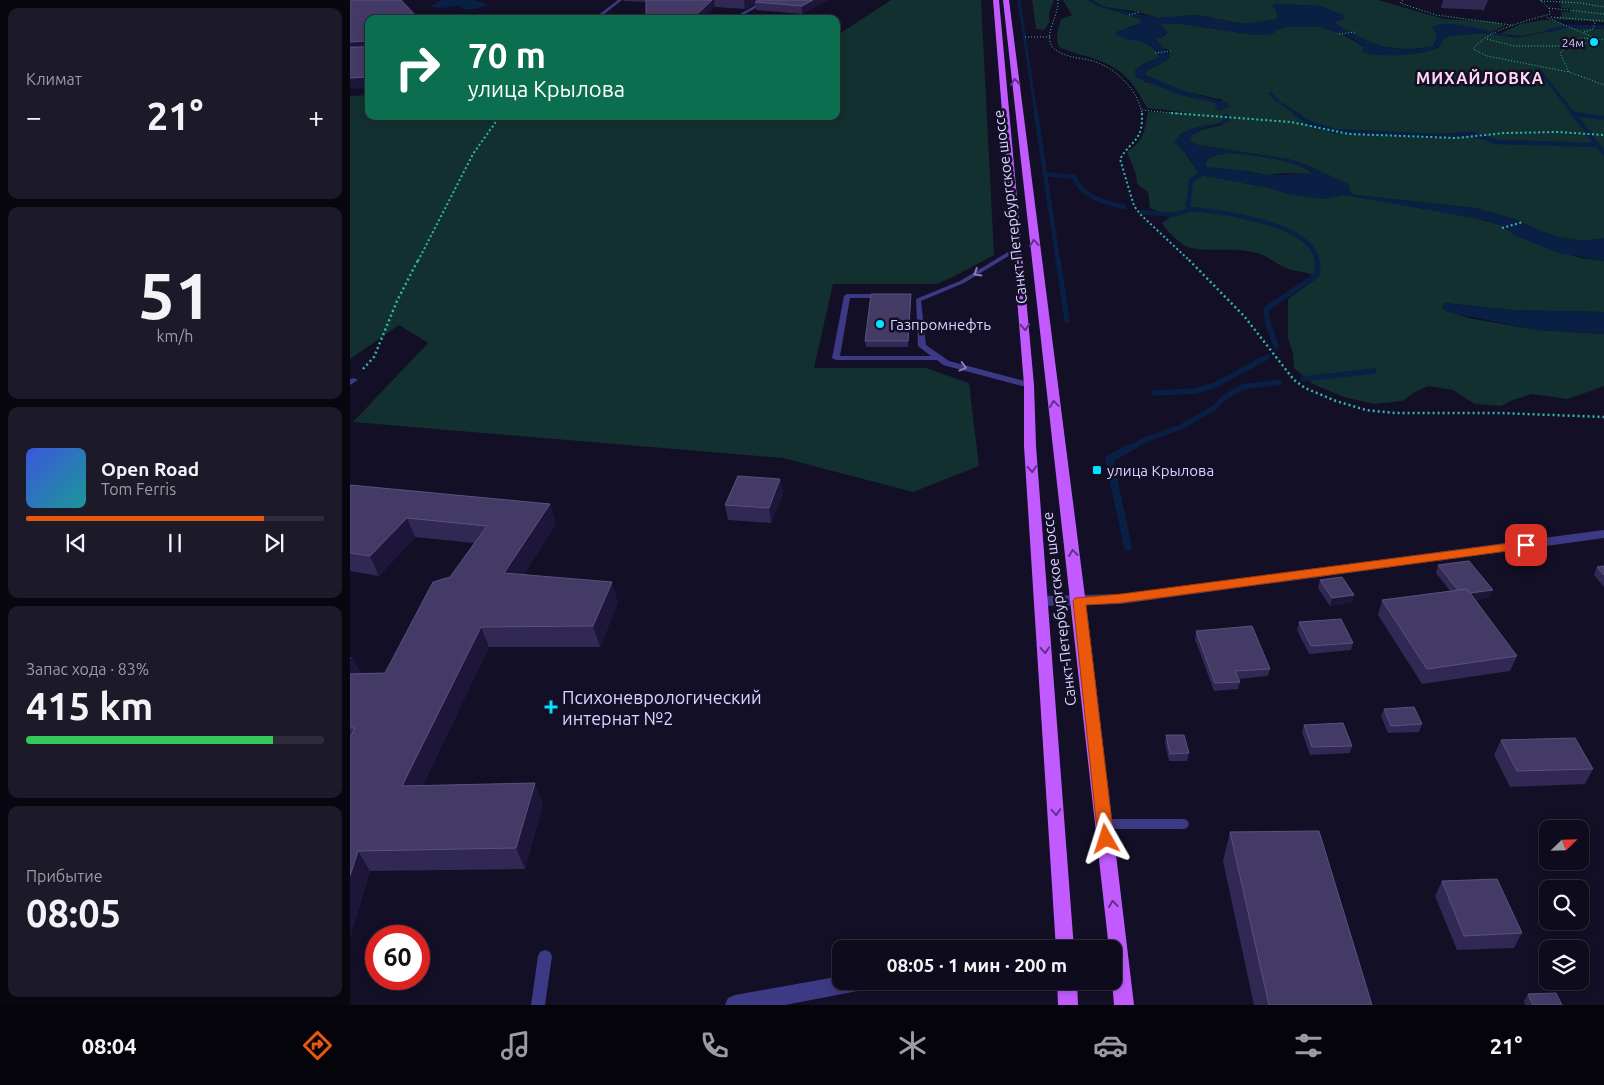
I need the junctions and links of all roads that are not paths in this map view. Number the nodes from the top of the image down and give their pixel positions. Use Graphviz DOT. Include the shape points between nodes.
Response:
graph roads {
  1 [pos="620,0"];
  2 [pos="768,0"];
  3 [pos="996,0"];
  4 [pos="1006,0"];
  5 [pos="600,15"];
  6 [pos="740,15"];
  7 [pos="1018,248"];
  8 [pos="892,296"];
  9 [pos="910,296"];
  10 [pos="928,296"];
  11 [pos="939,358"];
  12 [pos="1029,385"];
  13 [pos="1604,534"];
  14 [pos="1041,601"];
  15 [pos="1079,601"];
  16 [pos="1105,824"];
  17 [pos="1183,824"];
  18 [pos="1063,940"];
  19 [pos="1115,940"];
  20 [pos="545,956"];
  21 [pos="832,987"];
  22 [pos="1067,990"];
  23 [pos="1122,990"];
  24 [pos="538,1005"];
  25 [pos="735,1005"];
  26 [pos="1068,1005"];
  27 [pos="1124,1005"];
  1 -- 5 [label="lane"];
  2 -- 6 [label="lane"];
  3 -- 7 [label="main road, Санкт-Петербургское шоссе"];
  15 -- 4 [label="main road, Санкт-Петербургское шоссе, one-way"];
  7 -- 10 [label="lane, one-way" via="962,282"];
  7 -- 12 [label="main road, Санкт-Петербургское шоссе, one-way"];
  8 -- 11 [label="lane" via="847,296 836,358"];
  9 -- 10 [label="lane"];
  10 -- 11 [label="lane" via="918,300 922,346"];
  11 -- 12 [label="lane, one-way"];
  12 -- 14 [label="main road, Санкт-Петербургское шоссе, one-way"];
  13 -- 15 [label="street" via="1128,598"];
  14 -- 15 [label="street"];
  14 -- 18 [label="main road, Санкт-Петербургское шоссе, one-way"];
  15 -- 16 [label="main road, Санкт-Петербургское шоссе"];
  16 -- 17 [label="lane"];
  19 -- 16 [label="main road, Санкт-Петербургское шоссе, one-way"];
  20 -- 24 [label="lane"];
  21 -- 25 [label="street"];
  22 -- 26 [label="main road"];
  23 -- 27 [label="main road, Санкт-Петербургское шоссе"];
}
